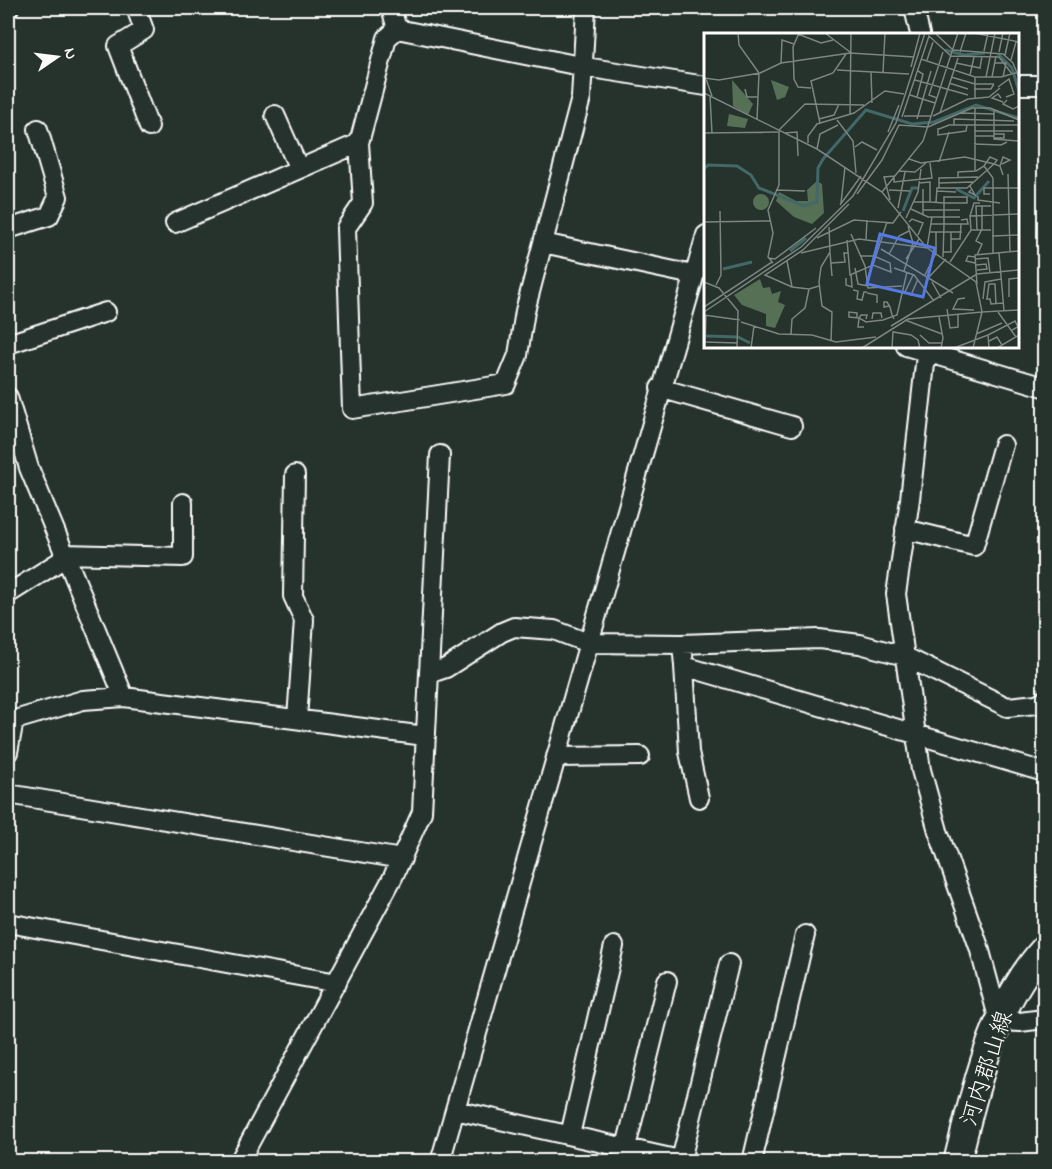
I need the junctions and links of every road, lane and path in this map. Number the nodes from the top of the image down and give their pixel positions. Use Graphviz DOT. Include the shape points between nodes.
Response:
graph roads {
  1 [pos="136,8"];
  2 [pos="391,8"];
  3 [pos="586,8"];
  4 [pos="914,8"];
  5 [pos="397,29"];
  6 [pos="920,33"];
  7 [pos="585,67"];
  8 [pos="1019,85"];
  9 [pos="1044,85"];
  10 [pos="704,86"];
  11 [pos="275,115"];
  12 [pos="149,127"];
  13 [pos="38,129"];
  14 [pos="359,143"];
  15 [pos="299,169"];
  16 [pos="175,223"];
  17 [pos="8,229"];
  18 [pos="704,241"];
  19 [pos="543,243"];
  20 [pos="696,285"];
  21 [pos="106,312"];
  22 [pos="8,344"];
  23 [pos="927,349"];
  24 [pos="1044,387"];
  25 [pos="660,388"];
  26 [pos="8,397"];
  27 [pos="792,426"];
  28 [pos="1003,445"];
  29 [pos="16,455"];
  30 [pos="440,455"];
  31 [pos="295,475"];
  32 [pos="183,503"];
  33 [pos="905,529"];
  34 [pos="64,556"];
  35 [pos="8,594"];
  36 [pos="588,643"];
  37 [pos="682,644"];
  38 [pos="904,656"];
  39 [pos="684,666"];
  40 [pos="431,673"];
  41 [pos="124,697"];
  42 [pos="1044,700"];
  43 [pos="297,719"];
  44 [pos="10,721"];
  45 [pos="916,734"];
  46 [pos="425,736"];
  47 [pos="8,752"];
  48 [pos="640,756"];
  49 [pos="556,757"];
  50 [pos="1044,772"];
  51 [pos="8,794"];
  52 [pos="699,798"];
  53 [pos="402,859"];
  54 [pos="8,923"];
  55 [pos="805,935"];
  56 [pos="614,946"];
  57 [pos="1044,949"];
  58 [pos="729,964"];
  59 [pos="667,981"];
  60 [pos="337,983"];
  61 [pos="1044,1019"];
  62 [pos="999,1021"];
  63 [pos="455,1110"];
  64 [pos="570,1135"];
  65 [pos="626,1147"];
  66 [pos="239,1161"];
  67 [pos="440,1161"];
  68 [pos="685,1161"];
  69 [pos="752,1161"];
  70 [pos="957,1161"];
  1 -- 12 [label="street" via="144,30 118,46"];
  2 -- 5 [label="street"];
  3 -- 7 [label="street"];
  4 -- 6 [label="street"];
  5 -- 7 [label="street"];
  5 -- 14 [label="street" via="387,38"];
  7 -- 10 [label="street"];
  7 -- 19 [label="street" via="581,98"];
  8 -- 9 [label="street"];
  11 -- 15 [label="street"];
  13 -- 17 [label="street" via="58,197 49,216"];
  14 -- 15 [label="street"];
  14 -- 19 [label="street" via="363,203 346,228 352,409 506,384 519,355 525,311"];
  15 -- 16 [label="street"];
  18 -- 20 [label="street"];
  19 -- 20 [label="street"];
  20 -- 25 [label="street"];
  21 -- 22 [label="street"];
  23 -- 24 [label="street"];
  23 -- 33 [label="street"];
  25 -- 27 [label="street"];
  25 -- 36 [label="street"];
  26 -- 29 [label="street"];
  28 -- 33 [label="street" via="974,546"];
  29 -- 34 [label="street"];
  30 -- 40 [label="street"];
  31 -- 43 [label="street" via="293,596 304,620"];
  32 -- 34 [label="street" via="183,556"];
  33 -- 38 [label="street" via="896,594"];
  34 -- 35 [label="street"];
  34 -- 41 [label="street"];
  36 -- 37 [label="street"];
  36 -- 40 [label="street" via="554,630 514,627"];
  36 -- 49 [label="street"];
  37 -- 38 [label="street" via="819,639 860,644"];
  37 -- 39 [label="street"];
  38 -- 42 [label="street" via="1006,707"];
  38 -- 45 [label="street"];
  39 -- 45 [label="street"];
  39 -- 52 [label="street" via="689,752"];
  40 -- 46 [label="street"];
  41 -- 43 [label="street"];
  41 -- 44 [label="street" via="83,700"];
  43 -- 46 [label="street"];
  44 -- 47 [label="street"];
  45 -- 50 [label="street"];
  45 -- 62 [label="street" via="921,770 938,831 979,948"];
  46 -- 53 [label="street" via="422,812"];
  48 -- 49 [label="street"];
  49 -- 63 [label="street"];
  51 -- 53 [label="street"];
  53 -- 60 [label="street"];
  54 -- 60 [label="street"];
  55 -- 69 [label="street"];
  56 -- 64 [label="street"];
  57 -- 62 [label="main road, 河内郡山線" via="1029,966"];
  58 -- 68 [label="street"];
  59 -- 65 [label="street"];
  60 -- 66 [label="street"];
  61 -- 62 [label="street"];
  62 -- 70 [label="main road, 河内郡山線"];
  63 -- 64 [label="street"];
  63 -- 67 [label="street"];
  64 -- 65 [label="street"];
  65 -- 68 [label="street"];
}
